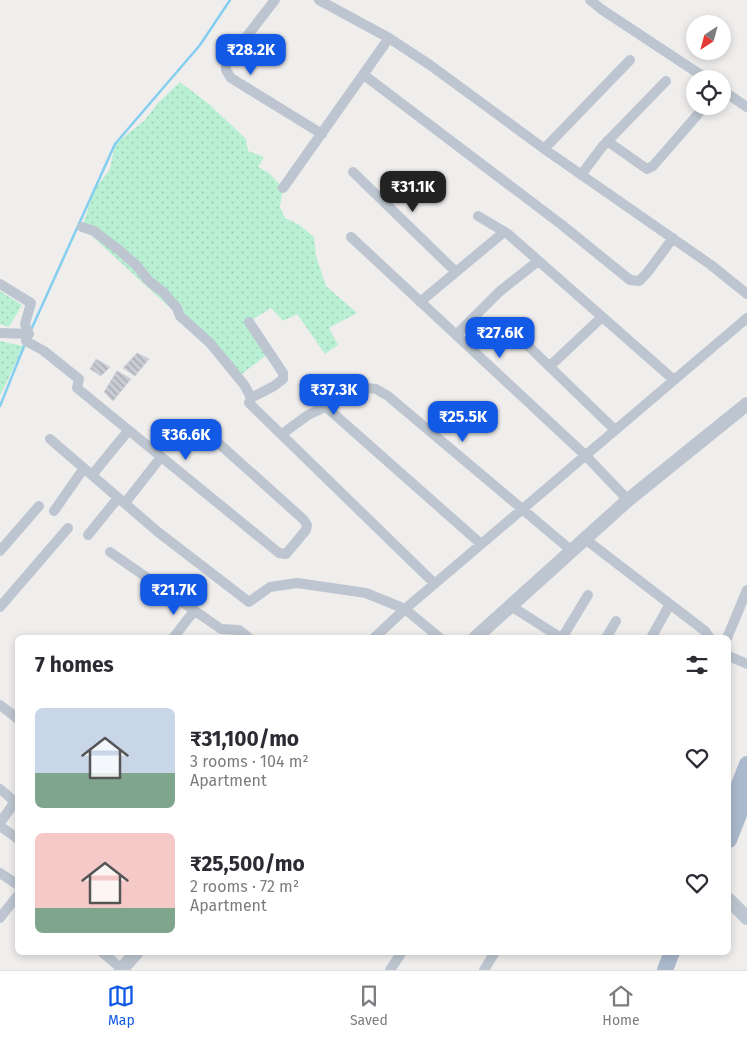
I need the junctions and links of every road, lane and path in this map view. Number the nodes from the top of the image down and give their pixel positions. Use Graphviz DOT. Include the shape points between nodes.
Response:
graph roads {
  1 [pos="275,0"];
  2 [pos="318,0"];
  3 [pos="590,0"];
  4 [pos="389,38"];
  5 [pos="630,60"];
  6 [pos="692,70"];
  7 [pos="364,75"];
  8 [pos="666,81"];
  9 [pos="731,96"];
  10 [pos="747,107"];
  11 [pos="697,115"];
  12 [pos="322,134"];
  13 [pos="608,141"];
  14 [pos="544,148"];
  15 [pos="352,172"];
  16 [pos="581,175"];
  17 [pos="282,188"];
  18 [pos="478,216"];
  19 [pos="82,227"];
  20 [pos="504,232"];
  21 [pos="351,237"];
  22 [pos="673,238"];
  23 [pos="538,261"];
  24 [pos="456,272"];
  25 [pos="0,284"];
  26 [pos="747,294"];
  27 [pos="420,302"];
  28 [pos="602,317"];
  29 [pos="747,318"];
  30 [pos="248,322"];
  31 [pos="0,333"];
  32 [pos="456,335"];
  33 [pos="518,336"];
  34 [pos="26,341"];
  35 [pos="550,366"];
  36 [pos="674,380"];
  37 [pos="251,398"];
  38 [pos="747,404"];
  39 [pos="325,406"];
  40 [pos="128,430"];
  41 [pos="616,430"];
  42 [pos="282,434"];
  43 [pos="50,439"];
  44 [pos="216,441"];
  45 [pos="585,455"];
  46 [pos="161,457"];
  47 [pos="88,472"];
  48 [pos="122,500"];
  49 [pos="628,500"];
  50 [pos="39,506"];
  51 [pos="522,510"];
  52 [pos="54,511"];
  53 [pos="68,528"];
  54 [pos="88,535"];
  55 [pos="585,539"];
  56 [pos="481,544"];
  57 [pos="0,551"];
  58 [pos="572,551"];
  59 [pos="110,552"];
  60 [pos="435,584"];
  61 [pos="747,590"];
  62 [pos="588,596"];
  63 [pos="670,604"];
  64 [pos="511,606"];
  65 [pos="0,607"];
  66 [pos="405,609"];
  67 [pos="194,611"];
  68 [pos="616,621"];
  69 [pos="175,635"];
  70 [pos="245,635"];
  71 [pos="377,635"];
  72 [pos="436,635"];
  73 [pos="478,635"];
  74 [pos="556,635"];
  75 [pos="563,635"];
  76 [pos="608,635"];
  77 [pos="653,635"];
  78 [pos="708,635"];
  79 [pos="727,635"];
  80 [pos="731,657"];
  81 [pos="747,664"];
  82 [pos="0,705"];
  83 [pos="15,717"];
  84 [pos="747,764"];
  85 [pos="0,789"];
  86 [pos="747,794"];
  87 [pos="736,813"];
  88 [pos="0,824"];
  89 [pos="731,832"];
  90 [pos="15,836"];
  91 [pos="0,873"];
  92 [pos="15,882"];
  93 [pos="15,899"];
  94 [pos="731,902"];
  95 [pos="0,918"];
  96 [pos="747,918"];
  97 [pos="106,955"];
  98 [pos="134,955"];
  99 [pos="400,955"];
  100 [pos="493,955"];
  101 [pos="671,955"];
  102 [pos="683,955"];
  103 [pos="122,969"];
  104 [pos="390,970"];
  105 [pos="484,970"];
  106 [pos="665,970"];
  107 [pos="677,970"];
  1 -- 12 [label="street" via="226,63 226,70 231,78"];
  2 -- 4 [label="street"];
  3 -- 6 [label="street"];
  4 -- 7 [label="street"];
  4 -- 14 [label="street"];
  5 -- 14 [label="street"];
  7 -- 12 [label="street"];
  7 -- 22 [label="street" via="630,280 639,281"];
  8 -- 13 [label="street"];
  9 -- 10 [label="street"];
  11 -- 13 [label="street" via="647,169"];
  12 -- 17 [label="street"];
  13 -- 16 [label="street"];
  14 -- 16 [label="street"];
  15 -- 24 [label="street"];
  16 -- 22 [label="street"];
  18 -- 20 [label="street"];
  19 -- 37 [label="street" via="94,231 136,264 177,308 180,316 210,343 234,371"];
  20 -- 23 [label="street"];
  20 -- 24 [label="street"];
  21 -- 27 [label="street"];
  22 -- 26 [label="street"];
  23 -- 28 [label="street"];
  23 -- 32 [label="street" via="499,292"];
  24 -- 27 [label="street"];
  25 -- 31 [label="street" via="31,303 25,324 29,334"];
  27 -- 32 [label="street"];
  28 -- 35 [label="street"];
  28 -- 36 [label="street"];
  29 -- 36 [label="street"];
  30 -- 37 [label="street" via="283,373 283,379"];
  32 -- 45 [label="street"];
  33 -- 35 [label="street"];
  34 -- 40 [label="street" via="79,379 77,388"];
  35 -- 41 [label="street"];
  36 -- 41 [label="street"];
  37 -- 42 [label="street" via="249,402"];
  38 -- 49 [label="street"];
  39 -- 42 [label="street"];
  39 -- 51 [label="street" via="365,388 376,389"];
  39 -- 56 [label="street"];
  40 -- 46 [label="street"];
  40 -- 47 [label="street"];
  41 -- 45 [label="street"];
  42 -- 60 [label="street"];
  43 -- 47 [label="street"];
  44 -- 46 [label="street" via="303,518 306,530 286,554 279,553"];
  45 -- 49 [label="street"];
  45 -- 51 [label="street"];
  46 -- 48 [label="street"];
  47 -- 48 [label="street"];
  47 -- 52 [label="street"];
  48 -- 54 [label="street"];
  48 -- 66 [label="street" via="158,532 250,602 270,588 297,583 366,593"];
  49 -- 55 [label="street"];
  50 -- 57 [label="street"];
  51 -- 56 [label="street"];
  51 -- 58 [label="street"];
  53 -- 65 [label="street"];
  55 -- 58 [label="street"];
  55 -- 63 [label="street"];
  56 -- 60 [label="street"];
  58 -- 64 [label="street"];
  59 -- 67 [label="street"];
  60 -- 66 [label="street"];
  61 -- 79 [label="street"];
  62 -- 75 [label="street"];
  63 -- 77 [label="street"];
  63 -- 78 [label="street"];
  64 -- 73 [label="street"];
  64 -- 74 [label="street"];
  66 -- 71 [label="street"];
  66 -- 72 [label="street"];
  67 -- 69 [label="street"];
  67 -- 70 [label="street" via="221,630 239,630"];
  68 -- 76 [label="street"];
  80 -- 81 [label="street"];
  82 -- 83 [label="street"];
  84 -- 87 [label="main road"];
  85 -- 88 [label="street" via="13,800"];
  86 -- 87 [label="main road"];
  87 -- 89 [label="main road"];
  88 -- 90 [label="street"];
  91 -- 92 [label="street"];
  93 -- 95 [label="street"];
  94 -- 96 [label="street"];
  97 -- 103 [label="street"];
  98 -- 103 [label="street"];
  99 -- 104 [label="street"];
  100 -- 105 [label="street"];
  101 -- 106 [label="main road"];
  102 -- 107 [label="main road"];
}
